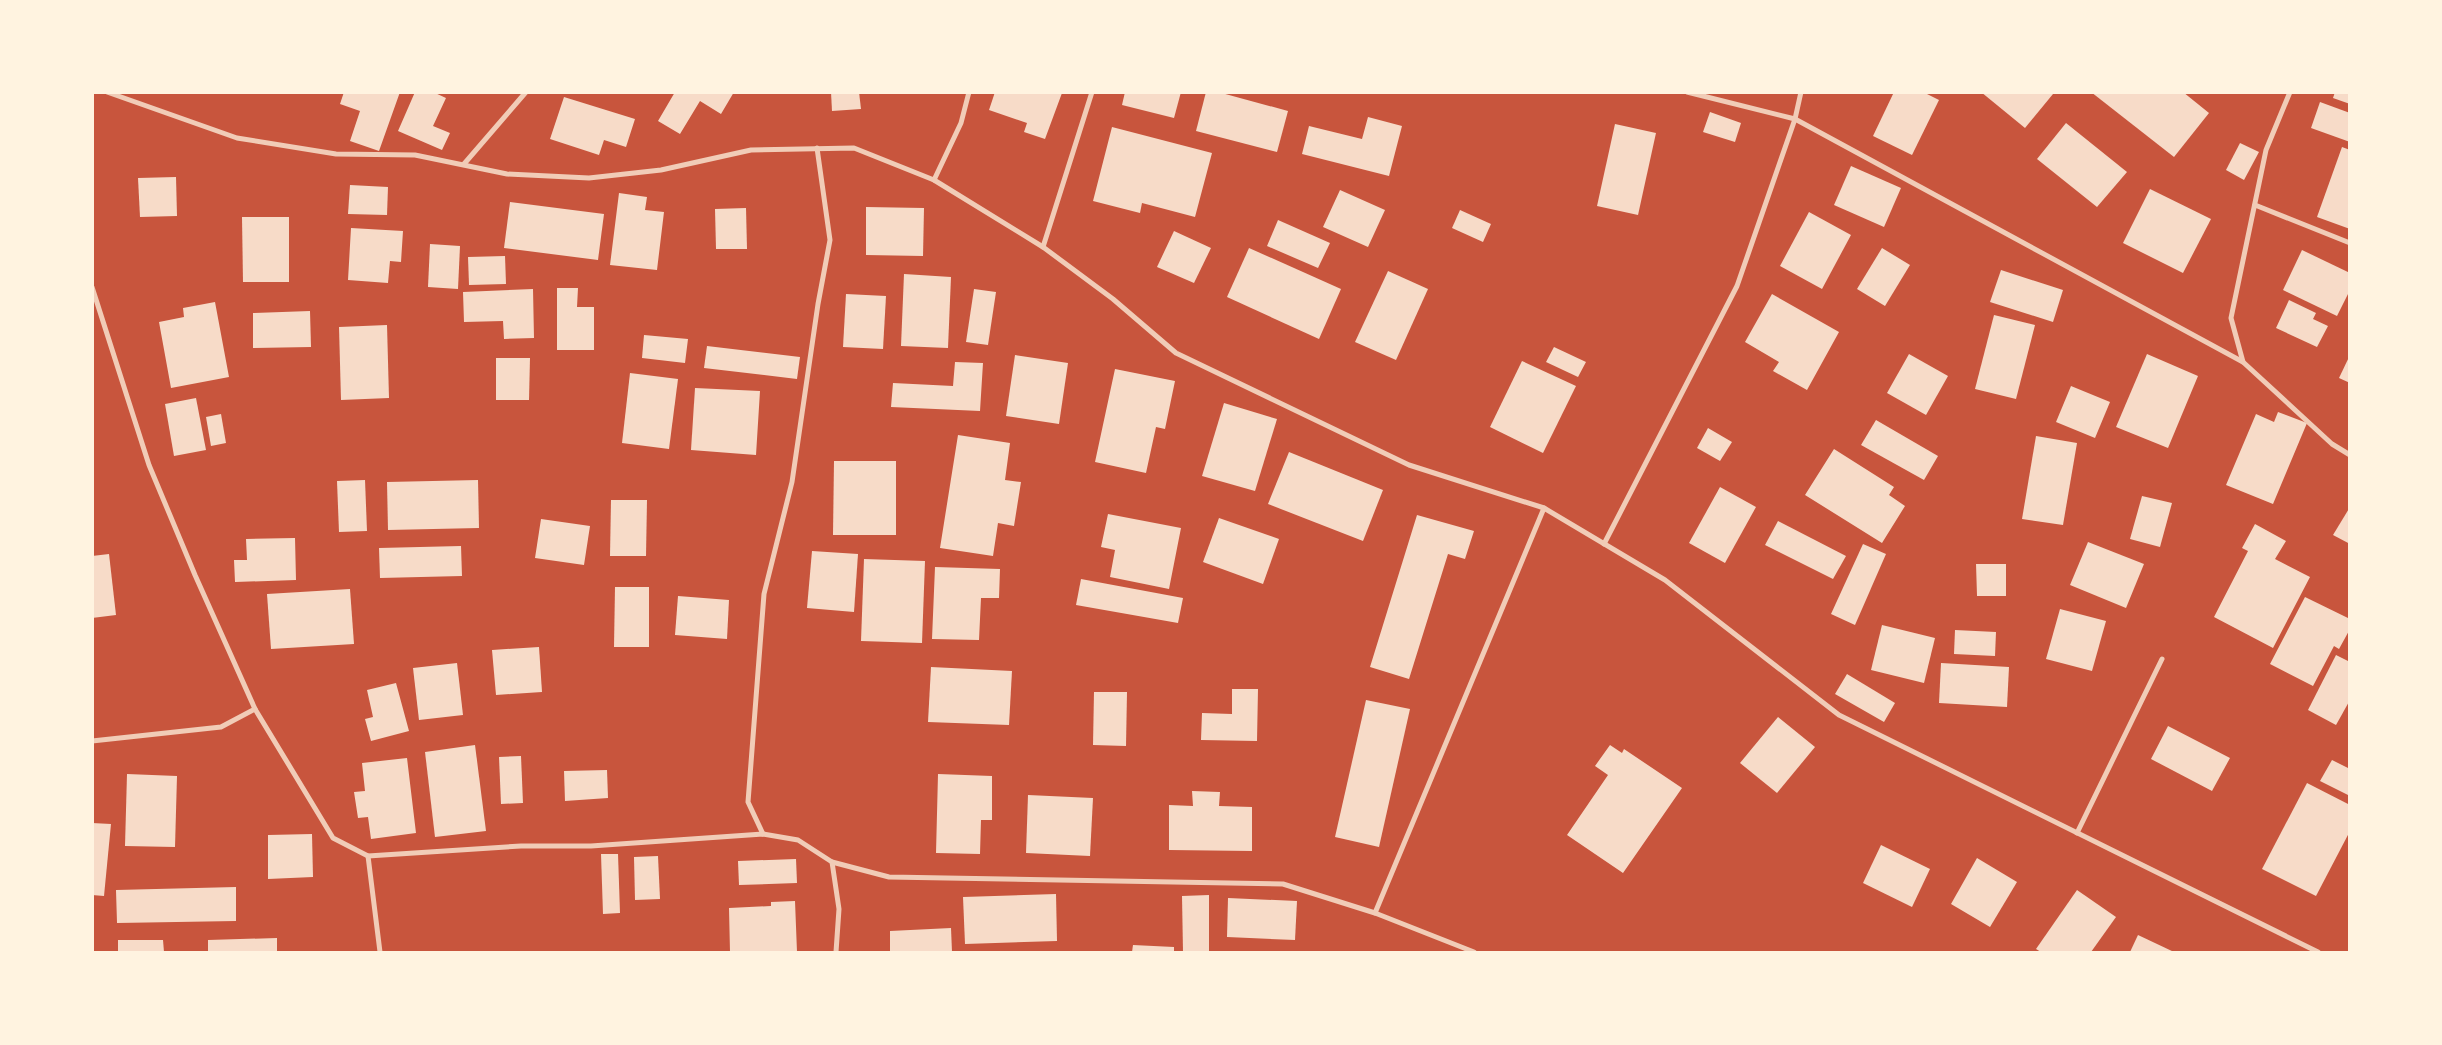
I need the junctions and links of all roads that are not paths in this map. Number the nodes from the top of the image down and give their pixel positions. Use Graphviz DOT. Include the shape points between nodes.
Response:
graph roads {
  1 [pos="107,92"];
  2 [pos="526,92"];
  3 [pos="969,92"];
  4 [pos="1092,92"];
  5 [pos="1687,92"];
  6 [pos="1801,92"];
  7 [pos="2290,92"];
  8 [pos="1795,119"];
  9 [pos="817,148"];
  10 [pos="464,164"];
  11 [pos="934,180"];
  12 [pos="2255,206"];
  13 [pos="2350,243"];
  14 [pos="1044,247"];
  15 [pos="92,286"];
  16 [pos="2243,362"];
  17 [pos="2350,455"];
  18 [pos="1544,508"];
  19 [pos="1604,544"];
  20 [pos="2162,659"];
  21 [pos="255,709"];
  22 [pos="92,741"];
  23 [pos="2076,833"];
  24 [pos="763,834"];
  25 [pos="368,856"];
  26 [pos="832,862"];
  27 [pos="1374,913"];
  28 [pos="380,952"];
  29 [pos="836,952"];
  30 [pos="1474,952"];
  31 [pos="2318,952"];
  1 -- 10 [label="street" via="237,138 336,154 415,155"];
  2 -- 10 [label="street"];
  3 -- 11 [label="street" via="961,123"];
  4 -- 14 [label="street"];
  5 -- 8 [label="street"];
  6 -- 8 [label="street"];
  7 -- 12 [label="street" via="2266,150"];
  8 -- 16 [label="street"];
  8 -- 19 [label="street" via="1737,286"];
  9 -- 10 [label="street" via="751,150 661,170 589,178 507,174"];
  9 -- 11 [label="street" via="854,148"];
  9 -- 24 [label="street" via="830,240 792,482 764,594 748,802"];
  11 -- 14 [label="street"];
  12 -- 13 [label="street"];
  12 -- 16 [label="street" via="2231,318"];
  14 -- 18 [label="street" via="1176,353 1409,465"];
  15 -- 21 [label="street" via="149,466"];
  16 -- 17 [label="street" via="2332,444"];
  18 -- 19 [label="street"];
  18 -- 27 [label="street"];
  19 -- 23 [label="street" via="1665,580 1839,716"];
  20 -- 23 [label="street"];
  21 -- 22 [label="street" via="220,728"];
  21 -- 25 [label="street" via="333,838"];
  23 -- 31 [label="street"];
  24 -- 25 [label="street"];
  24 -- 26 [label="street" via="798,840"];
  25 -- 28 [label="street"];
  26 -- 27 [label="street" via="889,878 1283,884"];
  26 -- 29 [label="street" via="839,909"];
  27 -- 30 [label="street"];
}
